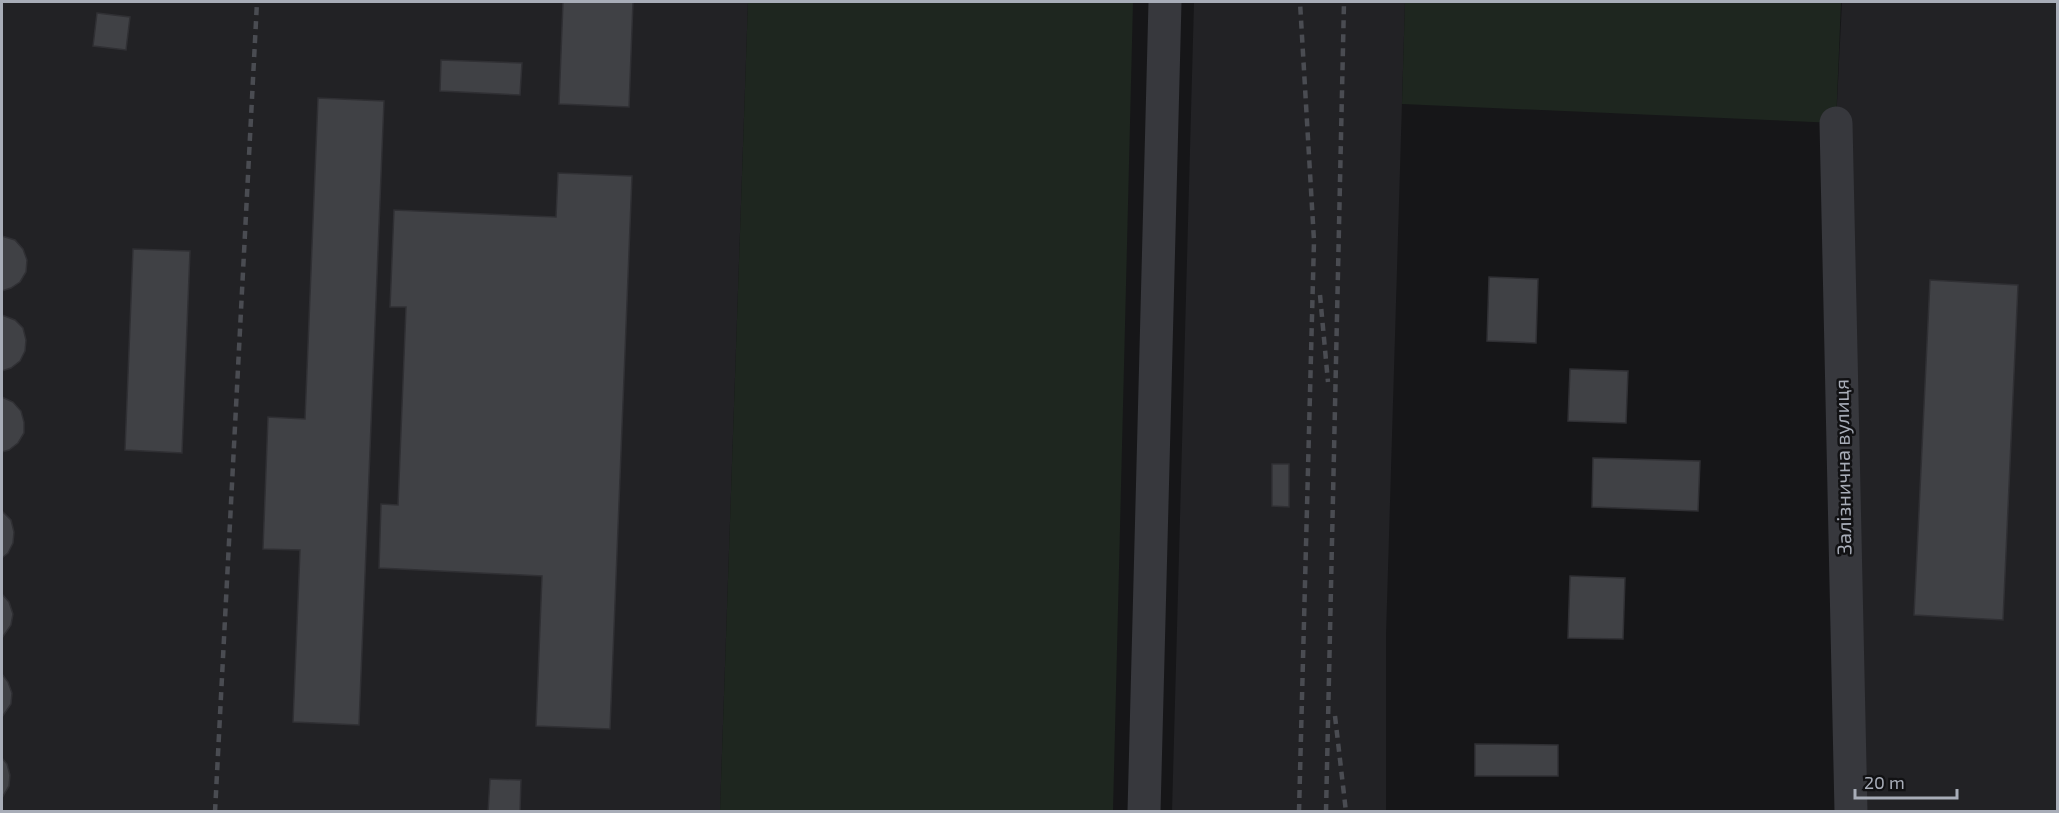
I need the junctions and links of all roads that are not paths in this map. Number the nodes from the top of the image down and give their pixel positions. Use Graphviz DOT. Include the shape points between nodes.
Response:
graph roads {
  1 [pos="1165,2"];
  2 [pos="1836,123"];
  3 [pos="1144,812"];
  4 [pos="1851,812"];
  1 -- 3 [label="street"];
  2 -- 4 [label="street, Залізнична вулиця"];
}
